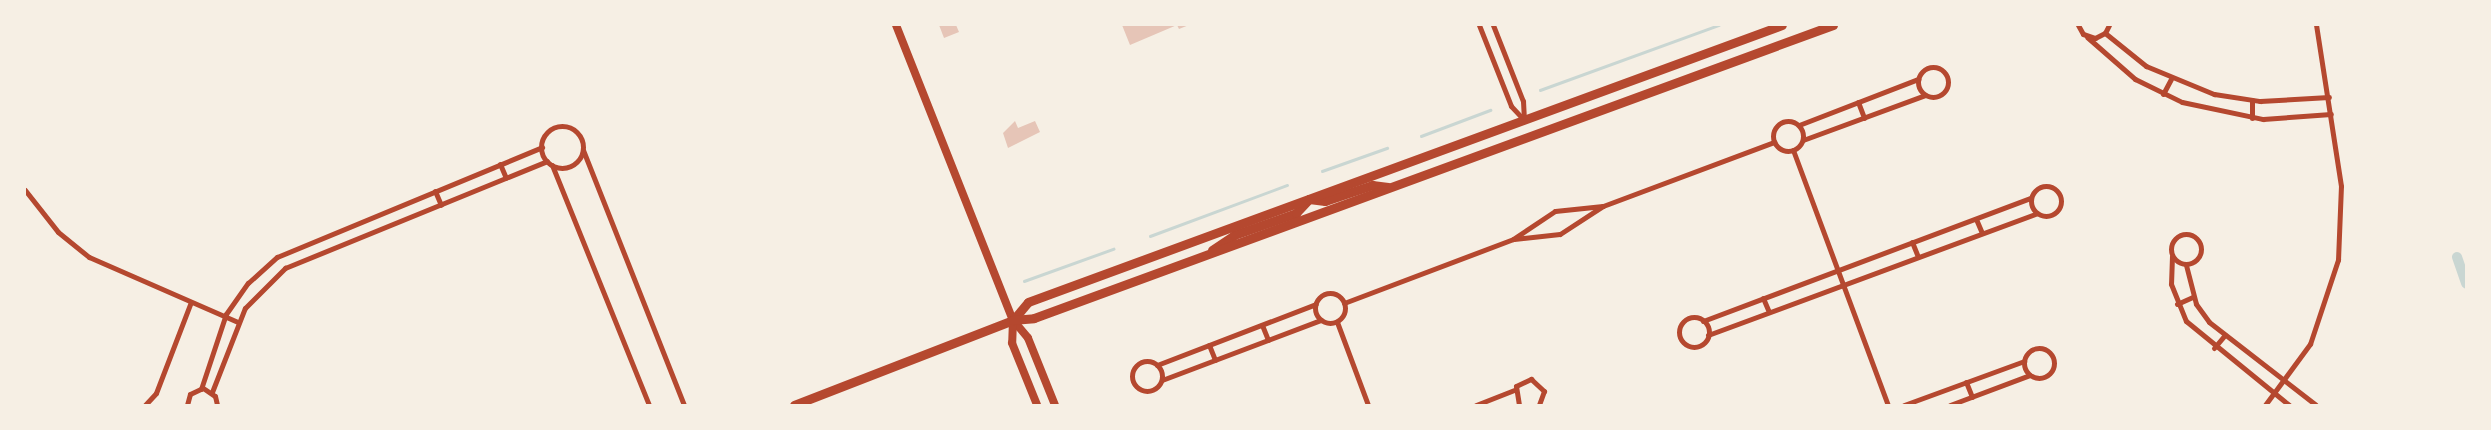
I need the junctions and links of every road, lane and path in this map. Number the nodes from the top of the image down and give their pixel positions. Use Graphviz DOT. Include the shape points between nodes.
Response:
graph roads {
  1 [pos="896,25"];
  2 [pos="1479,25"];
  3 [pos="1493,25"];
  4 [pos="1782,25"];
  5 [pos="1833,25"];
  6 [pos="2078,25"];
  7 [pos="2108,25"];
  8 [pos="2316,25"];
  9 [pos="2105,34"];
  10 [pos="2087,37"];
  11 [pos="1918,79"];
  12 [pos="2172,79"];
  13 [pos="2163,94"];
  14 [pos="1925,95"];
  15 [pos="2329,97"];
  16 [pos="2252,100"];
  17 [pos="1858,102"];
  18 [pos="2331,114"];
  19 [pos="1864,118"];
  20 [pos="2252,118"];
  21 [pos="1524,120"];
  22 [pos="1799,125"];
  23 [pos="1530,135"];
  24 [pos="1803,140"];
  25 [pos="1774,142"];
  26 [pos="542,147"];
  27 [pos="583,150"];
  28 [pos="1793,150"];
  29 [pos="547,161"];
  30 [pos="500,164"];
  31 [pos="552,165"];
  32 [pos="506,178"];
  33 [pos="1389,187"];
  34 [pos="25,190"];
  35 [pos="435,191"];
  36 [pos="2031,198"];
  37 [pos="1309,199"];
  38 [pos="441,204"];
  39 [pos="1603,206"];
  40 [pos="2037,213"];
  41 [pos="1976,219"];
  42 [pos="1982,233"];
  43 [pos="1513,239"];
  44 [pos="1912,242"];
  45 [pos="1209,254"];
  46 [pos="2172,256"];
  47 [pos="1918,257"];
  48 [pos="2186,264"];
  49 [pos="1839,270"];
  50 [pos="1844,285"];
  51 [pos="2193,297"];
  52 [pos="1763,298"];
  53 [pos="191,302"];
  54 [pos="1344,303"];
  55 [pos="1316,304"];
  56 [pos="2177,304"];
  57 [pos="1769,312"];
  58 [pos="226,316"];
  59 [pos="1012,320"];
  60 [pos="1320,320"];
  61 [pos="1703,321"];
  62 [pos="238,322"];
  63 [pos="1337,322"];
  64 [pos="1262,325"];
  65 [pos="1708,335"];
  66 [pos="2225,335"];
  67 [pos="1268,340"];
  68 [pos="1209,345"];
  69 [pos="2214,348"];
  70 [pos="1215,360"];
  71 [pos="2024,361"];
  72 [pos="1157,365"];
  73 [pos="2030,375"];
  74 [pos="1162,380"];
  75 [pos="2284,381"];
  76 [pos="1966,382"];
  77 [pos="201,388"];
  78 [pos="1514,390"];
  79 [pos="212,392"];
  80 [pos="2275,393"];
  81 [pos="1972,397"];
  82 [pos="146,405"];
  83 [pos="187,405"];
  84 [pos="217,405"];
  85 [pos="649,405"];
  86 [pos="684,405"];
  87 [pos="794,405"];
  88 [pos="1037,405"];
  89 [pos="1055,405"];
  90 [pos="1368,405"];
  91 [pos="1476,405"];
  92 [pos="1519,405"];
  93 [pos="1539,405"];
  94 [pos="1888,405"];
  95 [pos="1904,405"];
  96 [pos="1950,405"];
  97 [pos="2264,405"];
  98 [pos="2289,405"];
  99 [pos="2316,405"];
  1 -- 59 [label="main road"];
  2 -- 21 [label="street" via="1511,106"];
  3 -- 21 [label="street" via="1523,101"];
  4 -- 21 [label="main road"];
  5 -- 23 [label="main road"];
  6 -- 10 [label="street"];
  7 -- 9 [label="street"];
  8 -- 15 [label="street"];
  9 -- 10 [label="street"];
  9 -- 12 [label="street" via="2128,55"];
  10 -- 13 [label="street" via="2116,66"];
  11 -- 14 [label="street"];
  11 -- 14 [label="street" via="1931,67 1946,76 1943,94"];
  11 -- 17 [label="street"];
  12 -- 13 [label="street"];
  12 -- 16 [label="street" via="2214,94"];
  13 -- 20 [label="street" via="2210,110"];
  14 -- 19 [label="street"];
  15 -- 16 [label="street"];
  15 -- 18 [label="street"];
  16 -- 20 [label="street"];
  17 -- 19 [label="street"];
  17 -- 22 [label="street"];
  18 -- 20 [label="street"];
  18 -- 75 [label="street" via="2342,209 2336,273 2310,344"];
  19 -- 24 [label="street"];
  21 -- 23 [label="main road"];
  21 -- 37 [label="main road"];
  22 -- 24 [label="street"];
  22 -- 25 [label="street" via="1790,121 1778,125"];
  23 -- 33 [label="main road"];
  24 -- 28 [label="street"];
  25 -- 28 [label="street" via="1780,149"];
  25 -- 39 [label="street"];
  26 -- 27 [label="street" via="546,134 564,126 580,136"];
  26 -- 29 [label="street"];
  26 -- 30 [label="street"];
  27 -- 31 [label="street" via="572,165"];
  27 -- 86 [label="street"];
  28 -- 49 [label="street"];
  29 -- 31 [label="street"];
  29 -- 32 [label="street"];
  30 -- 32 [label="street"];
  30 -- 35 [label="street"];
  31 -- 85 [label="street"];
  32 -- 38 [label="street"];
  33 -- 37 [label="main road" via="1372,185 1325,202"];
  33 -- 45 [label="main road"];
  34 -- 53 [label="street" via="40,212 74,247"];
  35 -- 38 [label="street"];
  35 -- 58 [label="street" via="278,257 248,283"];
  36 -- 40 [label="street"];
  36 -- 40 [label="street" via="2045,186 2060,195 2056,212"];
  36 -- 41 [label="street"];
  37 -- 45 [label="main road" via="1296,213 1234,235"];
  37 -- 59 [label="main road" via="1028,302"];
  38 -- 62 [label="street" via="285,268 255,294"];
  39 -- 43 [label="street" via="1554,212"];
  39 -- 43 [label="street" via="1560,234"];
  40 -- 42 [label="street"];
  41 -- 42 [label="street"];
  41 -- 44 [label="street"];
  42 -- 47 [label="street"];
  43 -- 54 [label="street"];
  44 -- 47 [label="street"];
  44 -- 49 [label="street"];
  45 -- 59 [label="main road" via="1034,318"];
  46 -- 48 [label="street"];
  46 -- 48 [label="street" via="2171,246 2177,237 2196,238 2199,257"];
  46 -- 56 [label="street" via="2170,276"];
  47 -- 50 [label="street"];
  48 -- 51 [label="street"];
  49 -- 50 [label="street"];
  49 -- 52 [label="street"];
  50 -- 57 [label="street"];
  50 -- 94 [label="street"];
  51 -- 56 [label="street"];
  51 -- 66 [label="street" via="2205,317"];
  52 -- 57 [label="street"];
  52 -- 61 [label="street"];
  53 -- 58 [label="street"];
  53 -- 82 [label="street" via="156,392"];
  54 -- 55 [label="street" via="1328,294"];
  54 -- 63 [label="street" via="1344,316"];
  55 -- 60 [label="street"];
  55 -- 64 [label="street"];
  56 -- 69 [label="street" via="2196,332"];
  57 -- 65 [label="street"];
  58 -- 62 [label="street"];
  58 -- 77 [label="street"];
  59 -- 87 [label="main road"];
  59 -- 88 [label="main road" via="1012,343"];
  59 -- 89 [label="main road" via="1028,338"];
  60 -- 63 [label="street"];
  60 -- 67 [label="street"];
  61 -- 65 [label="street"];
  61 -- 65 [label="street" via="1684,321 1679,338 1695,347"];
  62 -- 79 [label="street"];
  63 -- 90 [label="street"];
  64 -- 67 [label="street"];
  64 -- 68 [label="street"];
  66 -- 69 [label="street"];
  66 -- 75 [label="street"];
  67 -- 70 [label="street"];
  68 -- 70 [label="street"];
  68 -- 72 [label="street"];
  69 -- 80 [label="street"];
  70 -- 74 [label="street"];
  71 -- 73 [label="street"];
  71 -- 73 [label="street" via="2036,348 2053,356 2048,374"];
  71 -- 76 [label="street"];
  72 -- 74 [label="street"];
  72 -- 74 [label="street" via="1137,365 1132,374 1133,384 1151,391"];
  73 -- 81 [label="street"];
  75 -- 80 [label="street"];
  75 -- 99 [label="street"];
  76 -- 81 [label="street"];
  76 -- 95 [label="street"];
  77 -- 79 [label="street"];
  77 -- 83 [label="street" via="190,394"];
  78 -- 91 [label="street"];
  78 -- 92 [label="street"];
  78 -- 93 [label="street" via="1526,379 1538,382 1544,391"];
  79 -- 84 [label="street"];
  80 -- 97 [label="street"];
  80 -- 98 [label="street"];
  81 -- 96 [label="street"];
}
